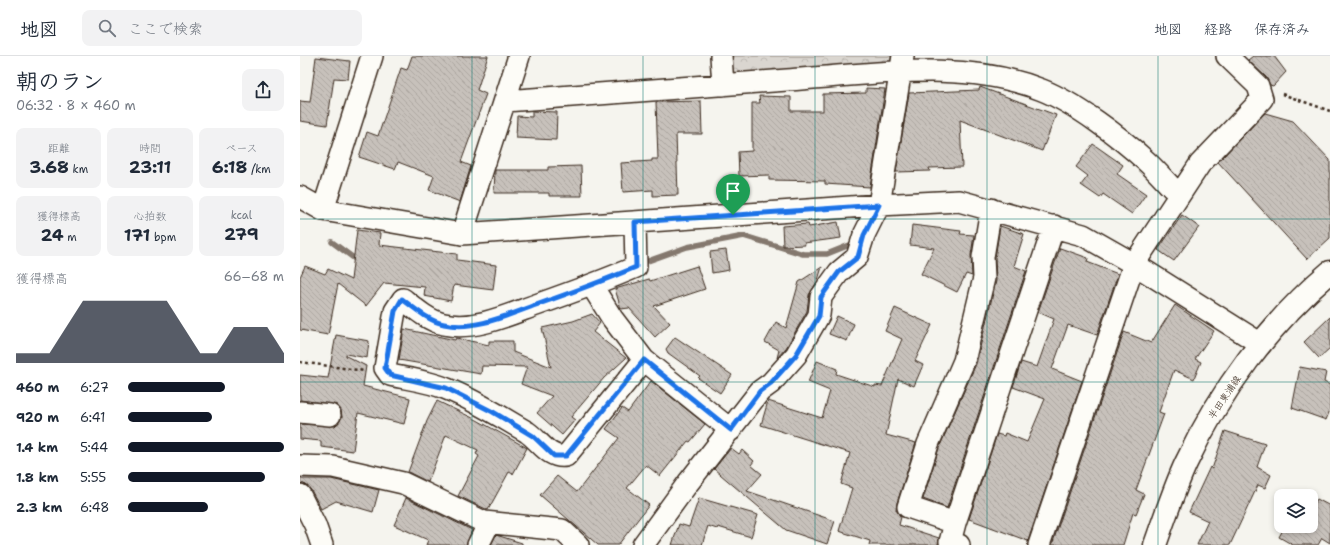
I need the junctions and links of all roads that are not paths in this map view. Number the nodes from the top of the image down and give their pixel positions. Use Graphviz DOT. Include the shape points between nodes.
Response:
graph roads {
  1 [pos="372,56"];
  2 [pos="519,56"];
  3 [pos="721,56"];
  4 [pos="1227,56"];
  5 [pos="902,64"];
  6 [pos="723,85"];
  7 [pos="505,101"];
  8 [pos="1178,194"];
  9 [pos="879,205"];
  10 [pos="309,207"];
  11 [pos="991,209"];
  12 [pos="635,222"];
  13 [pos="1054,226"];
  14 [pos="462,234"];
  15 [pos="1134,264"];
  16 [pos="1330,272"];
  17 [pos="592,286"];
  18 [pos="1261,344"];
  19 [pos="644,360"];
  20 [pos="300,412"];
  21 [pos="330,415"];
  22 [pos="731,430"];
  23 [pos="300,466"];
  24 [pos="300,495"];
  25 [pos="489,523"];
  26 [pos="955,523"];
  27 [pos="322,545"];
  28 [pos="478,545"];
  29 [pos="578,545"];
  30 [pos="643,545"];
  31 [pos="960,545"];
  32 [pos="1039,545"];
  33 [pos="1155,545"];
  1 -- 10 [label="street"];
  2 -- 7 [label="street"];
  3 -- 6 [label="street"];
  4 -- 8 [label="street" via="1258,86 1262,99 1213,148"];
  5 -- 6 [label="street"];
  5 -- 8 [label="street" via="997,76 1044,90 1108,130 1146,161"];
  5 -- 9 [label="street"];
  6 -- 7 [label="street"];
  7 -- 14 [label="street"];
  8 -- 15 [label="street"];
  9 -- 11 [label="street" via="959,201"];
  9 -- 12 [label="street"];
  9 -- 22 [label="street" via="864,235 858,257 839,272 821,297 819,316 796,355 771,383 760,391"];
  10 -- 14 [label="street"];
  11 -- 13 [label="street"];
  11 -- 26 [label="street" via="983,257 984,278 964,361 928,444 908,506"];
  12 -- 14 [label="street"];
  12 -- 17 [label="street" via="636,267"];
  13 -- 15 [label="street" via="1083,235"];
  13 -- 26 [label="street"];
  15 -- 18 [label="street"];
  15 -- 32 [label="street"];
  16 -- 18 [label="main road, 半田東浦線" via="1306,293"];
  17 -- 19 [label="street" via="612,318"];
  17 -- 19 [label="street" via="493,320 467,326 443,324 419,312 402,299 395,311 385,368 390,375 446,388 533,436 554,456 560,457 566,456"];
  18 -- 33 [label="main road, 半田東浦線" via="1204,426 1186,464"];
  19 -- 22 [label="street"];
  20 -- 21 [label="street"];
  22 -- 30 [label="street"];
  23 -- 25 [label="street" via="333,467 403,483 474,519"];
  24 -- 27 [label="street"];
  25 -- 28 [label="street"];
  25 -- 29 [label="street" via="562,530"];
  26 -- 31 [label="street" via="950,542"];
}
